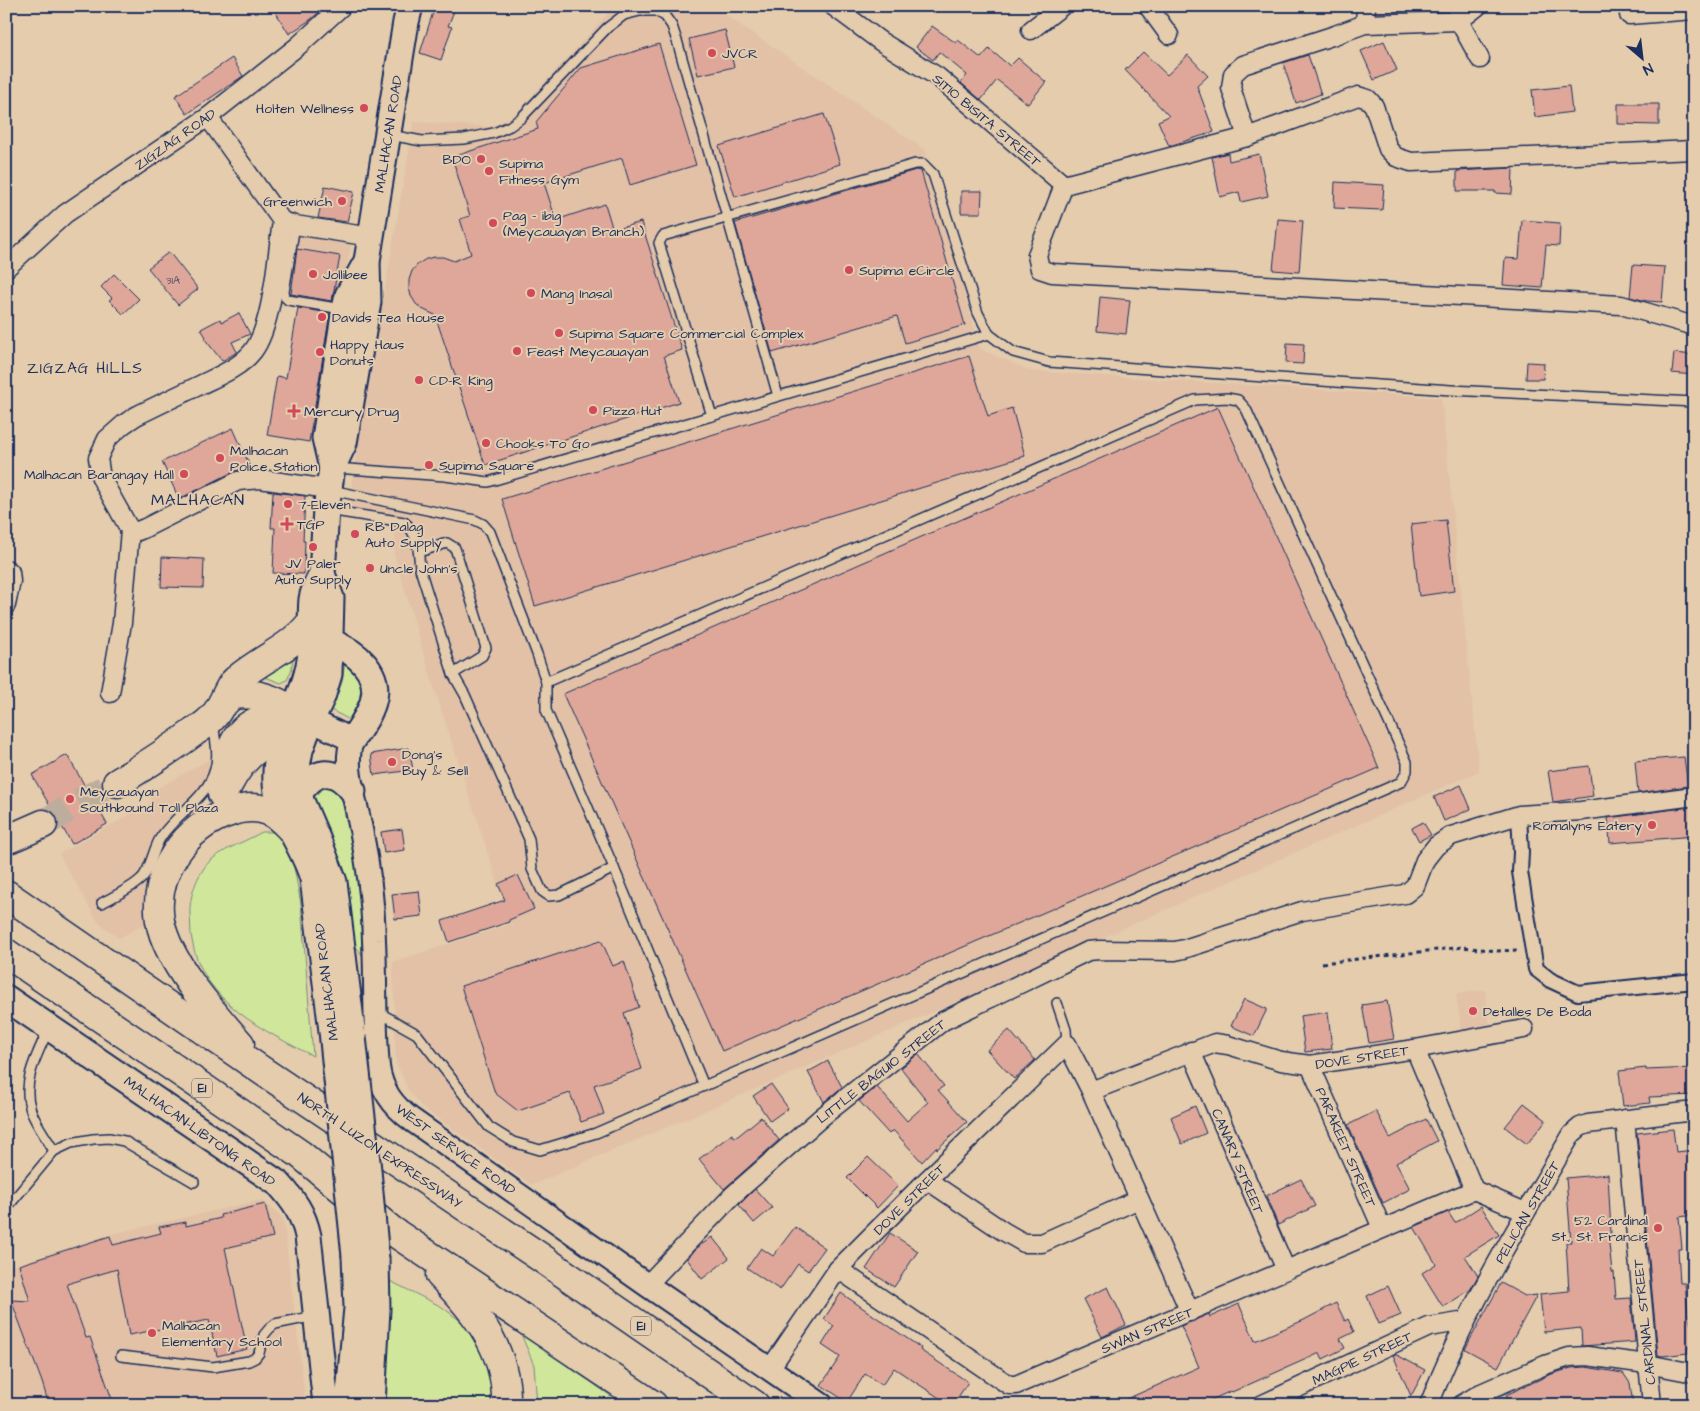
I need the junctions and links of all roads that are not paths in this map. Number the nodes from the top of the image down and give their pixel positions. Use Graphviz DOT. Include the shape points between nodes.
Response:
graph roads {
  1 [pos="342,6"];
  2 [pos="410,6"];
  3 [pos="833,6"];
  4 [pos="1062,6"];
  5 [pos="1148,6"];
  6 [pos="1478,6"];
  7 [pos="1668,9"];
  8 [pos="1694,10"];
  9 [pos="1459,13"];
  10 [pos="1366,15"];
  11 [pos="1629,15"];
  12 [pos="1031,30"];
  13 [pos="1169,34"];
  14 [pos="1480,59"];
  15 [pos="208,117"];
  16 [pos="388,134"];
  17 [pos="1247,137"];
  18 [pos="1694,150"];
  19 [pos="1064,185"];
  20 [pos="728,217"];
  21 [pos="289,223"];
  22 [pos="372,237"];
  23 [pos="367,261"];
  24 [pos="6,268"];
  25 [pos="345,309"];
  26 [pos="1694,326"];
  27 [pos="989,334"];
  28 [pos="778,396"];
  29 [pos="1694,402"];
  30 [pos="712,416"];
  31 [pos="329,489"];
  32 [pos="130,530"];
  33 [pos="419,552"];
  34 [pos="6,569"];
  35 [pos="322,574"];
  36 [pos="6,605"];
  37 [pos="312,622"];
  38 [pos="331,642"];
  39 [pos="452,674"];
  40 [pos="546,682"];
  41 [pos="110,693"];
  42 [pos="219,710"];
  43 [pos="294,720"];
  44 [pos="352,740"];
  45 [pos="117,783"];
  46 [pos="353,790"];
  47 [pos="212,793"];
  48 [pos="299,794"];
  49 [pos="1694,796"];
  50 [pos="1519,815"];
  51 [pos="211,820"];
  52 [pos="43,824"];
  53 [pos="291,829"];
  54 [pos="6,837"];
  55 [pos="614,868"];
  56 [pos="6,894"];
  57 [pos="102,902"];
  58 [pos="6,953"];
  59 [pos="1694,981"];
  60 [pos="6,998"];
  61 [pos="1057,1003"];
  62 [pos="375,1011"];
  63 [pos="49,1027"];
  64 [pos="1524,1029"];
  65 [pos="342,1034"];
  66 [pos="1067,1044"];
  67 [pos="1416,1049"];
  68 [pos="1191,1051"];
  69 [pos="1310,1065"];
  70 [pos="264,1072"];
  71 [pos="704,1086"];
  72 [pos="1091,1092"];
  73 [pos="1694,1111"];
  74 [pos="1625,1119"];
  75 [pos="54,1151"];
  76 [pos="927,1180"];
  77 [pos="194,1182"];
  78 [pos="1474,1190"];
  79 [pos="1139,1198"];
  80 [pos="6,1209"];
  81 [pos="1525,1212"];
  82 [pos="1382,1228"];
  83 [pos="391,1230"];
  84 [pos="365,1258"];
  85 [pos="838,1269"];
  86 [pos="1286,1270"];
  87 [pos="647,1286"];
  88 [pos="1190,1312"];
  89 [pos="316,1316"];
  90 [pos="1466,1321"];
  91 [pos="121,1356"];
  92 [pos="1647,1364"];
  93 [pos="769,1370"];
  94 [pos="1694,1373"];
  95 [pos="326,1405"];
  96 [pos="348,1405"];
  97 [pos="372,1405"];
  98 [pos="506,1405"];
  99 [pos="653,1405"];
  100 [pos="755,1405"];
  101 [pos="822,1405"];
  102 [pos="1262,1405"];
  103 [pos="1429,1405"];
  104 [pos="1461,1405"];
  105 [pos="1652,1405"];
  1 -- 15 [label="street, ZIGZAG ROAD" via="298,46"];
  2 -- 16 [label="main road, MALHACAN ROAD"];
  3 -- 19 [label="street, SITIO BISITA STREET" via="880,41 938,77"];
  4 -- 12 [label="street"];
  5 -- 13 [label="street"];
  6 -- 9 [label="street"];
  7 -- 8 [label="street"];
  7 -- 11 [label="street"];
  9 -- 10 [label="street"];
  9 -- 14 [label="street"];
  10 -- 17 [label="street" via="1332,36 1243,66 1233,74 1231,88"];
  15 -- 21 [label="street"];
  15 -- 24 [label="street, ZIGZAG ROAD" via="65,214"];
  16 -- 20 [label="lane" via="422,142 464,140 510,126 607,28 624,15 655,11 665,16 672,26"];
  16 -- 22 [label="main road, MALHACAN ROAD"];
  17 -- 18 [label="street" via="1358,96 1368,99 1374,106 1388,149 1396,157 1411,162"];
  17 -- 19 [label="street"];
  19 -- 26 [label="street" via="1036,255 1040,269 1052,273 1621,305"];
  20 -- 27 [label="lane" via="923,164 933,174 978,313"];
  20 -- 28 [label="lane"];
  20 -- 30 [label="lane" via="663,236 659,243"];
  21 -- 22 [label="street"];
  21 -- 25 [label="lane" via="285,297"];
  21 -- 32 [label="street" via="270,305 253,351 228,370 136,416 107,439 98,458 101,478"];
  22 -- 23 [label="main road, MALHACAN ROAD"];
  23 -- 25 [label="main road, MALHACAN ROAD" via="348,295"];
  23 -- 31 [label="main road, MALHACAN ROAD" via="368,302 344,443"];
  25 -- 31 [label="main road, MALHACAN ROAD" via="325,438"];
  27 -- 28 [label="lane"];
  27 -- 29 [label="lane" via="1013,352 1049,362 1451,390"];
  28 -- 30 [label="lane"];
  30 -- 31 [label="lane" via="488,482 445,476"];
  31 -- 32 [label="street" via="260,479 238,481 145,528"];
  31 -- 33 [label="lane" via="404,522 412,530"];
  31 -- 35 [label="main road, MALHACAN ROAD"];
  31 -- 40 [label="lane" via="483,524 490,532"];
  32 -- 41 [label="street" via="122,623"];
  33 -- 39 [label="lane" via="420,569"];
  33 -- 39 [label="lane" via="447,543 455,548 486,648 482,656"];
  34 -- 36 [label="street" via="10,572 11,581"];
  35 -- 37 [label="main road, MALHACAN ROAD" via="312,597"];
  35 -- 38 [label="main road, MALHACAN ROAD" via="331,598"];
  37 -- 42 [label="highway" via="284,649 234,682"];
  37 -- 43 [label="main road, MALHACAN ROAD" via="310,661"];
  38 -- 43 [label="main road, MALHACAN ROAD" via="326,685"];
  38 -- 44 [label="main road" via="356,655 369,670 374,685 371,707"];
  39 -- 55 [label="lane" via="465,695 529,839 532,869 542,891 549,896 559,895"];
  40 -- 55 [label="lane" via="546,710"];
  40 -- 71 [label="lane" via="1194,400 1227,398 1238,400 1246,409 1407,762 1400,782"];
  42 -- 43 [label="highway" via="232,695 258,695 268,697"];
  42 -- 45 [label="highway" via="177,745"];
  42 -- 47 [label="lane"];
  43 -- 44 [label="street"];
  43 -- 47 [label="highway" via="267,718 240,732"];
  43 -- 48 [label="main road, MALHACAN ROAD"];
  43 -- 53 [label="main road, MALHACAN ROAD" via="277,763 276,784 281,808"];
  44 -- 46 [label="street, WEST SERVICE ROAD" via="349,756"];
  46 -- 48 [label="main road" via="340,776 327,774 311,780"];
  46 -- 62 [label="street, WEST SERVICE ROAD" via="370,886"];
  47 -- 51 [label="highway"];
  47 -- 57 [label="lane" via="172,823 160,838 141,879"];
  48 -- 65 [label="main road, MALHACAN ROAD" via="334,882"];
  49 -- 50 [label="street, LITTLE BAGUIO STREET" via="1581,811"];
  50 -- 59 [label="street" via="1520,872 1536,969 1550,980 1578,993"];
  50 -- 87 [label="street, LITTLE BAGUIO STREET" via="1451,836 1436,846 1425,860 1415,886 1404,894 1302,911 1184,950 1088,952 943,1021 823,1116 734,1195"];
  51 -- 53 [label="highway" via="236,810 260,809 277,816"];
  51 -- 70 [label="highway" via="184,842 169,864 160,892 161,924 173,955 191,983"];
  52 -- 54 [label="highway" via="11,838"];
  53 -- 65 [label="main road, MALHACAN ROAD" via="314,879"];
  55 -- 71 [label="lane"];
  56 -- 70 [label="highway, NORTH LUZON EXPRESSWAY / E1"];
  58 -- 83 [label="highway, E1" via="300,1154"];
  60 -- 63 [label="main road, MALHACAN-LIBTONG ROAD"];
  61 -- 66 [label="lane"];
  62 -- 71 [label="lane" via="417,1034 489,1127 512,1142 540,1150 596,1133"];
  62 -- 87 [label="street, WEST SERVICE ROAD" via="379,1075 395,1106"];
  63 -- 75 [label="lane" via="27,1094 30,1109"];
  63 -- 89 [label="main road, MALHACAN-LIBTONG ROAD" via="279,1184 304,1218"];
  64 -- 67 [label="street, DOVE STREET"];
  65 -- 84 [label="main road, MALHACAN ROAD, bridge"];
  66 -- 72 [label="street"];
  66 -- 76 [label="street, DOVE STREET"];
  67 -- 69 [label="street, DOVE STREET"];
  67 -- 78 [label="street"];
  68 -- 69 [label="street, DOVE STREET" via="1215,1043 1281,1061"];
  68 -- 72 [label="street, DOVE STREET"];
  68 -- 86 [label="street, CANARY STREET"];
  69 -- 82 [label="street, PARAKEET STREET"];
  70 -- 100 [label="highway, NORTH LUZON EXPRESSWAY / E1"];
  72 -- 79 [label="street"];
  73 -- 74 [label="street, PELICAN STREET"];
  74 -- 81 [label="street, PELICAN STREET" via="1588,1124 1572,1134"];
  74 -- 92 [label="street, CARDINAL STREET"];
  75 -- 77 [label="lane" via="71,1143 92,1139 124,1141"];
  75 -- 80 [label="lane"];
  76 -- 79 [label="street" via="1024,1243 1042,1243"];
  76 -- 85 [label="street, DOVE STREET"];
  78 -- 81 [label="street"];
  78 -- 82 [label="street, SWAN STREET"];
  79 -- 88 [label="street"];
  81 -- 90 [label="street, PELICAN STREET"];
  82 -- 86 [label="street, SWAN STREET"];
  83 -- 98 [label="highway" via="459,1295 483,1328 503,1369"];
  83 -- 99 [label="highway, E1"];
  84 -- 96 [label="main road, MALHACAN ROAD"];
  84 -- 97 [label="main road, MALHACAN ROAD" via="377,1309"];
  85 -- 88 [label="street, SWAN STREET" via="1009,1385 1022,1383"];
  85 -- 93 [label="street, DOVE STREET"];
  86 -- 88 [label="street, SWAN STREET"];
  87 -- 93 [label="street, WEST SERVICE ROAD"];
  89 -- 91 [label="lane" via="275,1324 264,1335 259,1353 249,1361 213,1367"];
  89 -- 95 [label="main road, MALHACAN-LIBTONG ROAD"];
  90 -- 102 [label="street, MAGPIE STREET" via="1416,1332"];
  90 -- 103 [label="street, PELICAN STREET"];
  92 -- 94 [label="street"];
  92 -- 104 [label="street" via="1586,1356 1569,1357"];
  92 -- 105 [label="street, CARDINAL STREET"];
  93 -- 101 [label="street, WEST SERVICE ROAD"];
}
